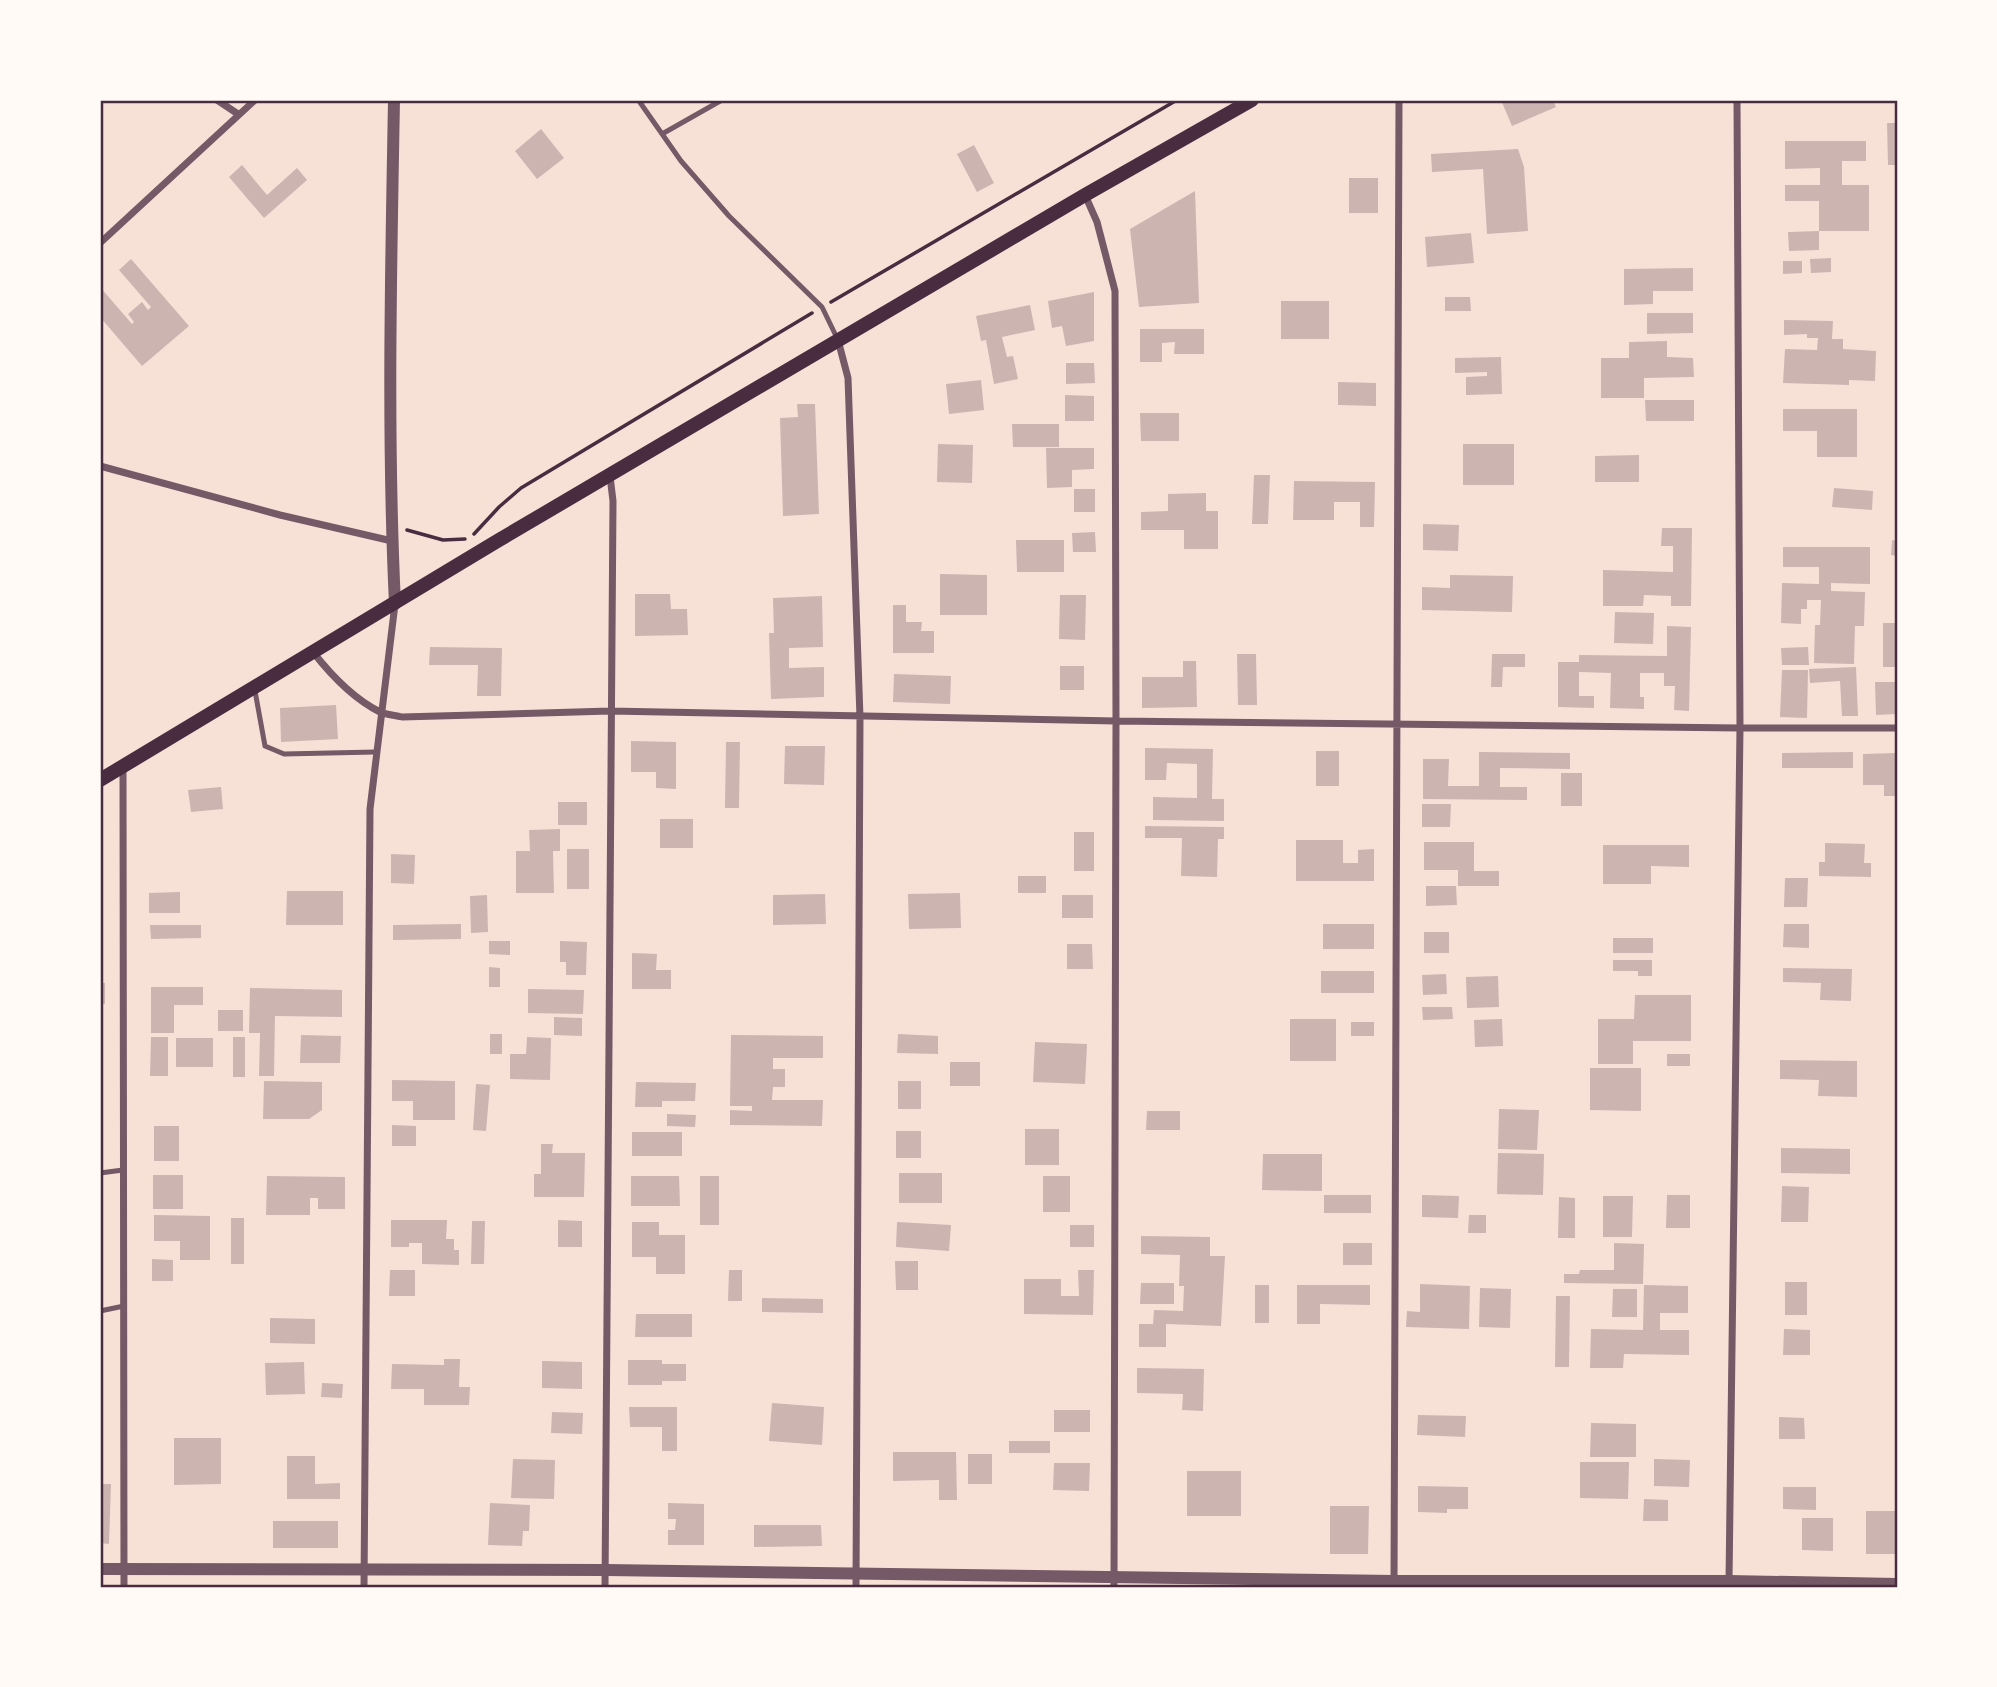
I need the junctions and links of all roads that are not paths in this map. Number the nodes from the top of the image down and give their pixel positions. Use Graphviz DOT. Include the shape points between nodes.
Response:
graph roads {
  1 [pos="217,100"];
  2 [pos="255,100"];
  3 [pos="394,100"];
  4 [pos="722,100"];
  5 [pos="1252,100"];
  6 [pos="1399,100"];
  7 [pos="1737,100"];
  8 [pos="639,102"];
  9 [pos="238,114"];
  10 [pos="662,134"];
  11 [pos="1085,195"];
  12 [pos="100,243"];
  13 [pos="838,340"];
  14 [pos="100,466"];
  15 [pos="610,475"];
  16 [pos="392,541"];
  17 [pos="395,604"];
  18 [pos="313,652"];
  19 [pos="254,686"];
  20 [pos="610,711"];
  21 [pos="382,713"];
  22 [pos="860,717"];
  23 [pos="1116,721"];
  24 [pos="1397,723"];
  25 [pos="1897,727"];
  26 [pos="1740,728"];
  27 [pos="375,752"];
  28 [pos="123,766"];
  29 [pos="100,780"];
  30 [pos="124,1170"];
  31 [pos="100,1172"];
  32 [pos="124,1306"];
  33 [pos="100,1311"];
  34 [pos="100,1569"];
  35 [pos="124,1569"];
  36 [pos="364,1570"];
  37 [pos="606,1570"];
  38 [pos="856,1581"];
  39 [pos="1729,1581"];
  40 [pos="1114,1582"];
  41 [pos="1394,1584"];
  42 [pos="1690,1584"];
  43 [pos="1897,1584"];
  44 [pos="124,1587"];
  45 [pos="364,1587"];
  46 [pos="606,1587"];
  1 -- 9 [label="street"];
  2 -- 9 [label="street"];
  3 -- 16 [label="street"];
  4 -- 10 [label="lane"];
  5 -- 11 [label="main road"];
  6 -- 24 [label="street"];
  7 -- 26 [label="street"];
  8 -- 10 [label="lane"];
  9 -- 12 [label="street"];
  10 -- 13 [label="lane" via="729,216 822,307"];
  11 -- 13 [label="main road"];
  11 -- 23 [label="street" via="1115,291"];
  13 -- 15 [label="main road"];
  13 -- 22 [label="street" via="848,378"];
  14 -- 16 [label="street"];
  15 -- 17 [label="main road"];
  15 -- 20 [label="street"];
  16 -- 17 [label="street"];
  17 -- 18 [label="main road"];
  17 -- 21 [label="street"];
  18 -- 19 [label="main road"];
  18 -- 21 [label="street" via="349,690"];
  19 -- 27 [label="lane" via="265,746 284,754"];
  19 -- 28 [label="main road"];
  20 -- 21 [label="street" via="402,717"];
  20 -- 22 [label="street"];
  20 -- 37 [label="street"];
  21 -- 27 [label="street"];
  22 -- 23 [label="street"];
  22 -- 38 [label="street"];
  23 -- 24 [label="street"];
  23 -- 40 [label="street"];
  24 -- 26 [label="street"];
  24 -- 41 [label="street"];
  25 -- 26 [label="street"];
  26 -- 39 [label="street"];
  27 -- 36 [label="street" via="370,809"];
  28 -- 29 [label="main road"];
  28 -- 30 [label="street"];
  30 -- 31 [label="lane"];
  30 -- 32 [label="street"];
  32 -- 33 [label="lane"];
  32 -- 35 [label="street"];
  34 -- 35 [label="street"];
  35 -- 36 [label="street"];
  35 -- 44 [label="street"];
  36 -- 37 [label="street"];
  36 -- 45 [label="street"];
  37 -- 38 [label="street"];
  37 -- 46 [label="street"];
  38 -- 40 [label="street"];
  39 -- 42 [label="street"];
  39 -- 43 [label="street"];
  40 -- 41 [label="street"];
  41 -- 42 [label="street"];
}
